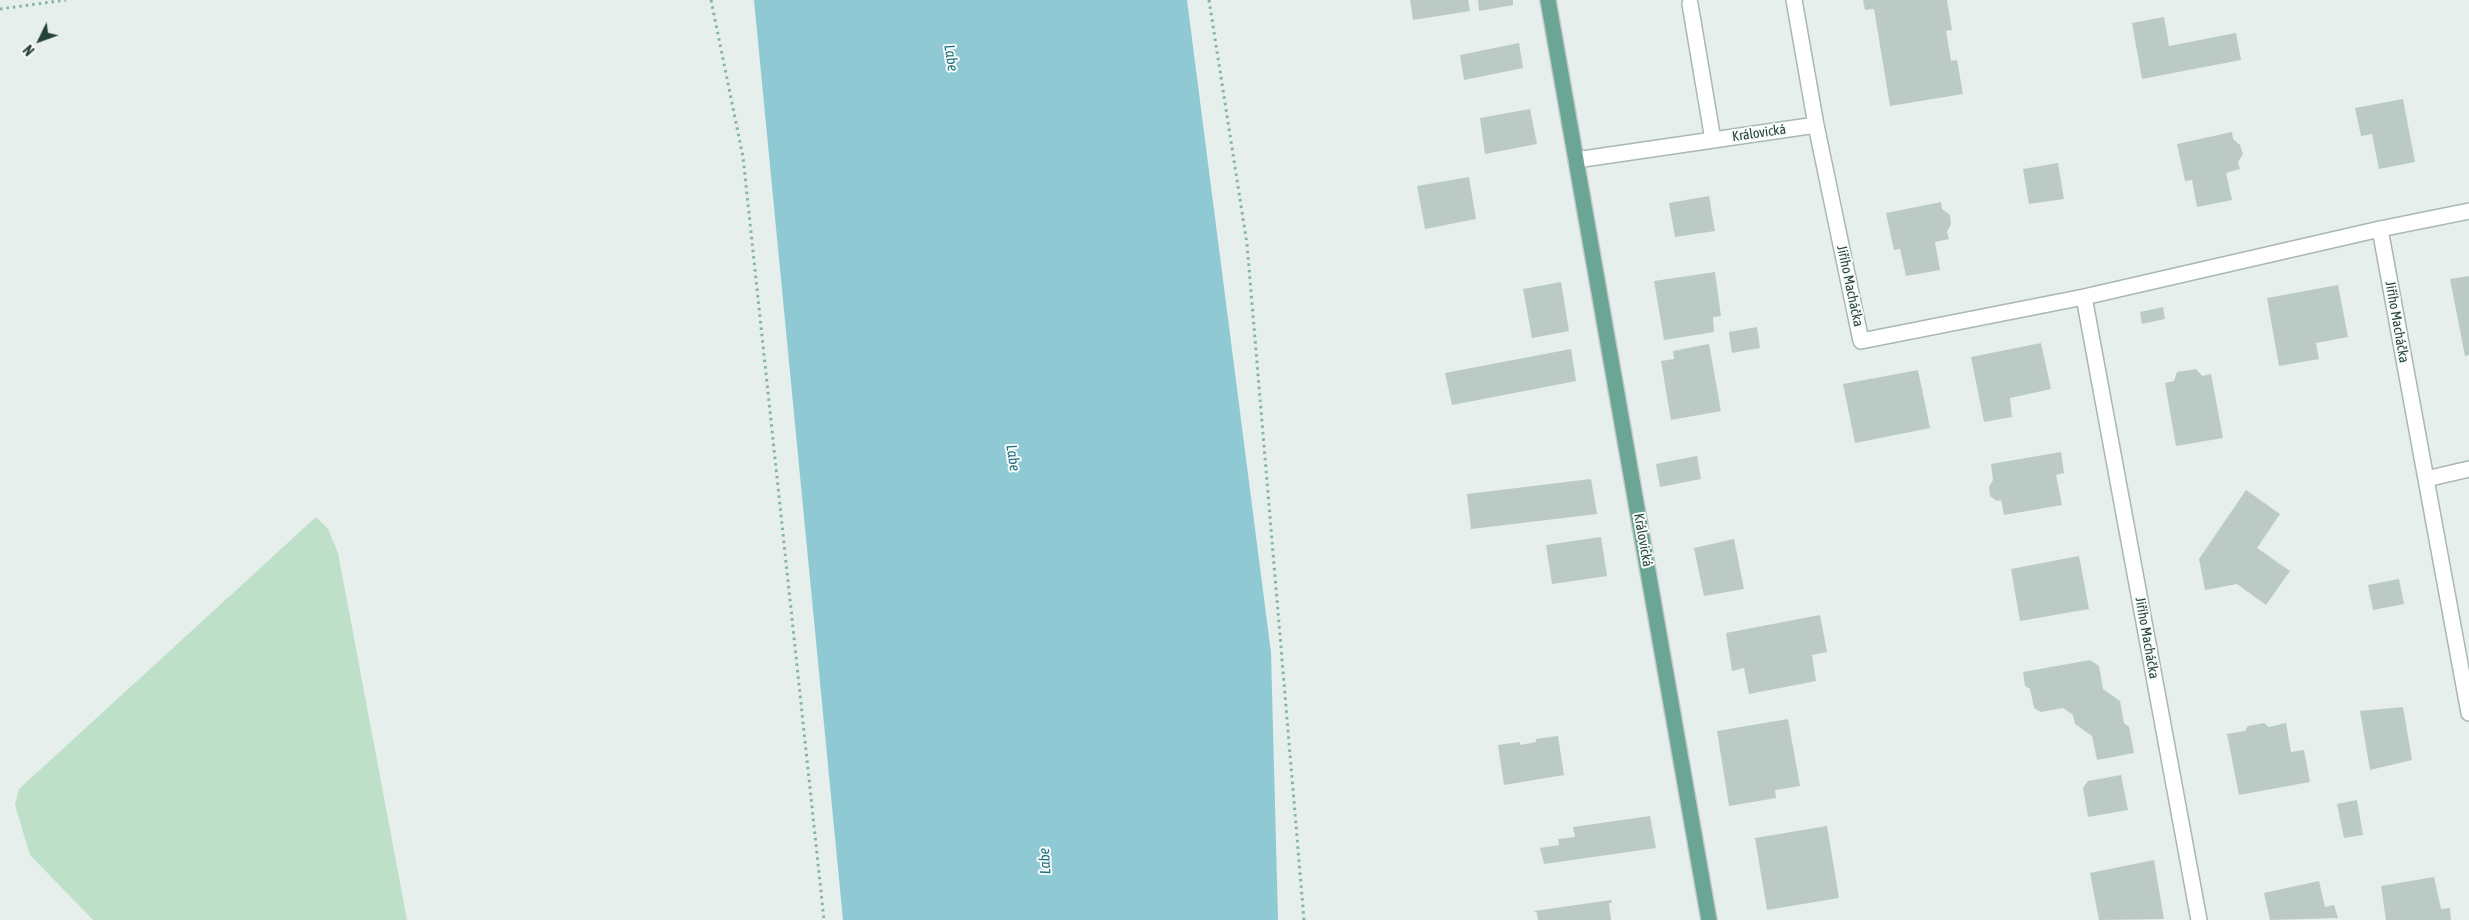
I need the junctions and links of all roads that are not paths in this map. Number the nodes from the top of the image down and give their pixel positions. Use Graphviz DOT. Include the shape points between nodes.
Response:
graph roads {
  1 [pos="1548,0"];
  2 [pos="1794,0"];
  3 [pos="1690,4"];
  4 [pos="1816,125"];
  5 [pos="1713,140"];
  6 [pos="1576,160"];
  7 [pos="2469,211"];
  8 [pos="2380,229"];
  9 [pos="2084,297"];
  10 [pos="2469,469"];
  11 [pos="2426,479"];
  12 [pos="2469,714"];
  13 [pos="1708,920"];
  14 [pos="2199,920"];
  1 -- 6 [label="main road, Královická"];
  2 -- 4 [label="street"];
  3 -- 5 [label="street"];
  4 -- 5 [label="street, Královická"];
  4 -- 9 [label="street, Jiřího Macháčka" via="1862,341"];
  5 -- 6 [label="street, Královická"];
  6 -- 13 [label="main road, Královická"];
  7 -- 8 [label="street"];
  8 -- 9 [label="street, Jiřího Macháčka"];
  8 -- 11 [label="street, Jiřího Macháčka"];
  9 -- 14 [label="street, Jiřího Macháčka"];
  10 -- 11 [label="street"];
  11 -- 12 [label="street, Jiřího Macháčka"];
}
